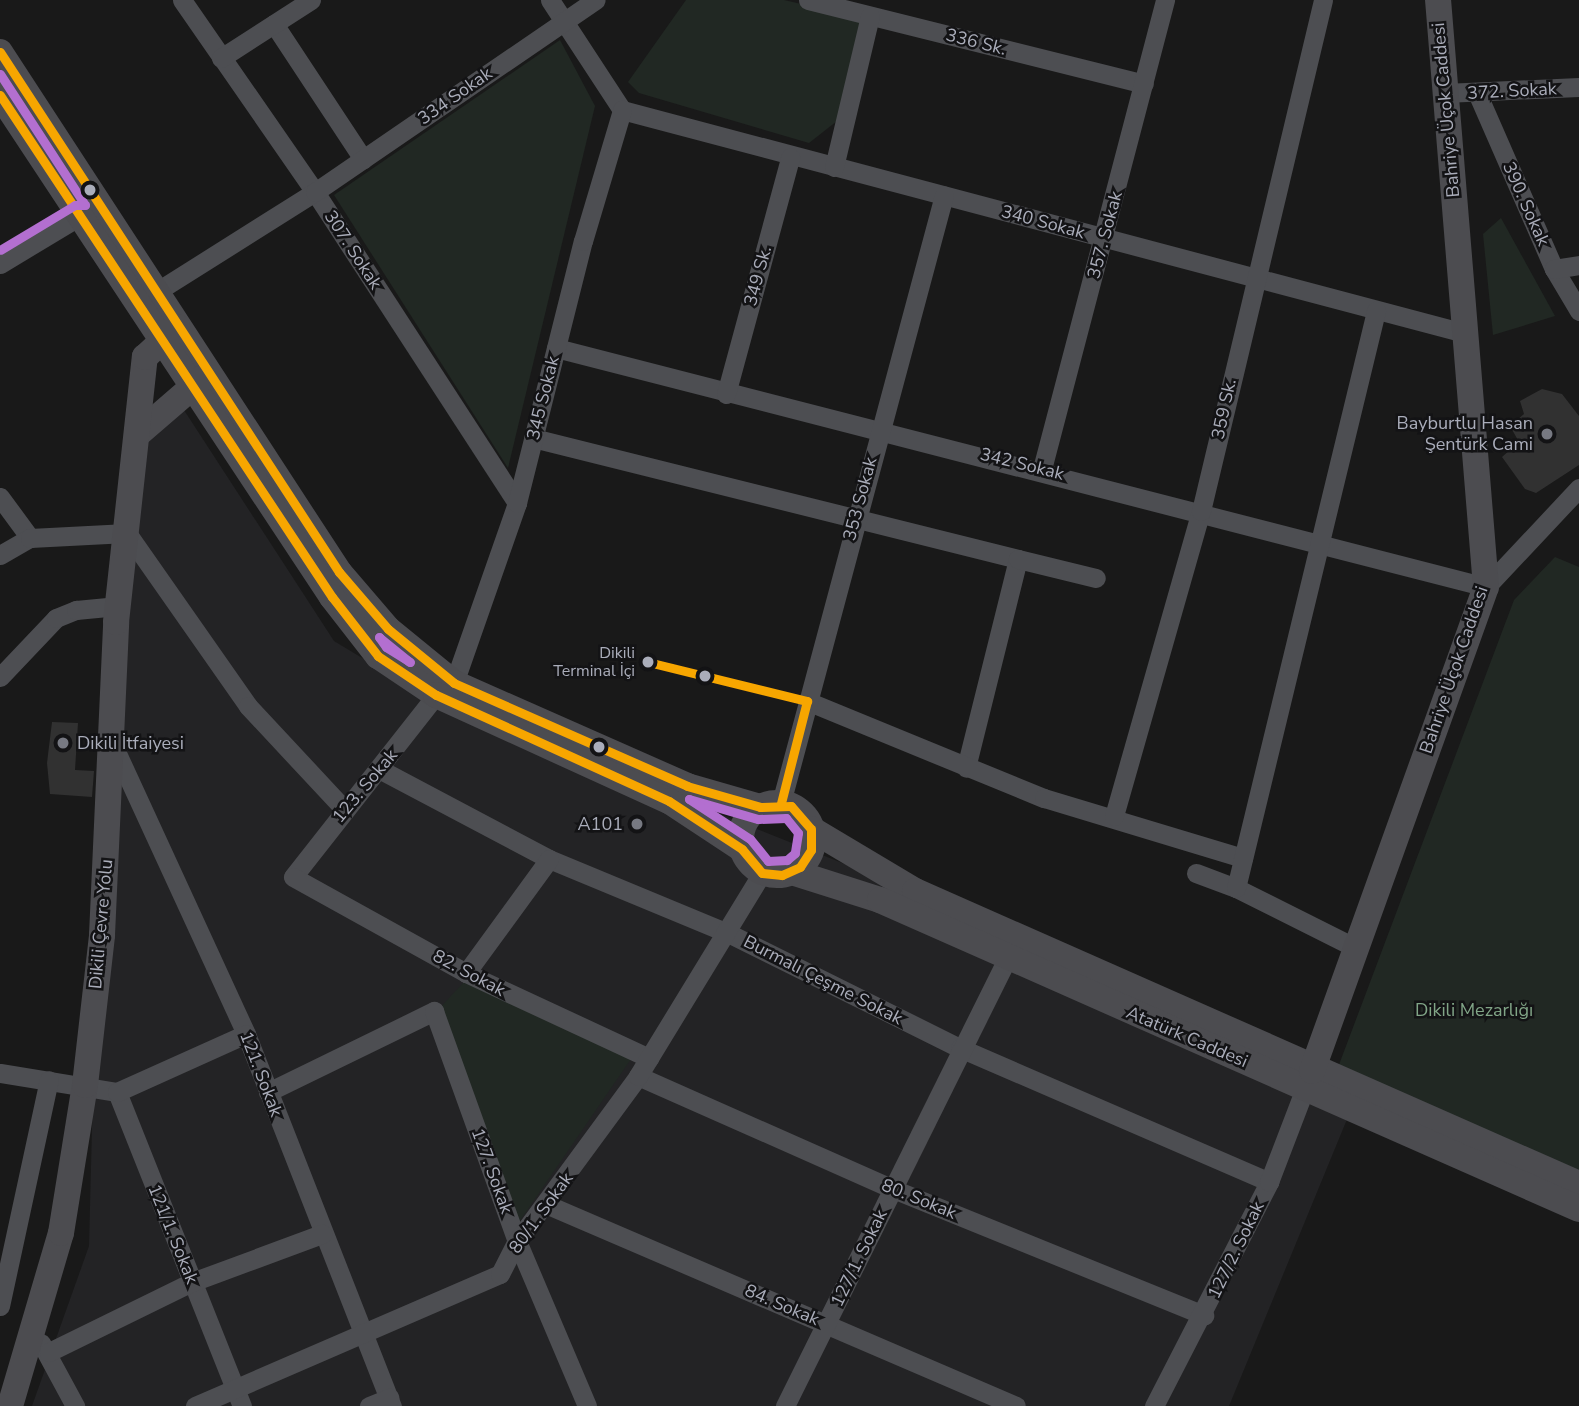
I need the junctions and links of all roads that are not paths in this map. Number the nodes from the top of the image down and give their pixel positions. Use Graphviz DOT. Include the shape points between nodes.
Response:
graph roads {
  1 [pos="182,0"];
  2 [pos="311,0"];
  3 [pos="550,0"];
  4 [pos="595,0"];
  5 [pos="808,0"];
  6 [pos="1165,0"];
  7 [pos="1323,0"];
  8 [pos="1438,0"];
  9 [pos="870,16"];
  10 [pos="564,21"];
  11 [pos="274,24"];
  12 [pos="0,52"];
  13 [pos="221,58"];
  14 [pos="1144,84"];
  15 [pos="1579,87"];
  16 [pos="1445,93"];
  17 [pos="0,95"];
  18 [pos="1478,95"];
  19 [pos="622,110"];
  20 [pos="790,158"];
  21 [pos="363,159"];
  22 [pos="834,167"];
  23 [pos="315,192"];
  24 [pos="944,195"];
  25 [pos="80,216"];
  26 [pos="1105,239"];
  27 [pos="0,264"];
  28 [pos="1579,265"];
  29 [pos="1554,269"];
  30 [pos="1253,277"];
  31 [pos="156,292"];
  32 [pos="1376,311"];
  33 [pos="1579,311"];
  34 [pos="168,333"];
  35 [pos="1464,333"];
  36 [pos="556,348"];
  37 [pos="200,381"];
  38 [pos="726,394"];
  39 [pos="879,430"];
  40 [pos="138,434"];
  41 [pos="534,438"];
  42 [pos="1042,469"];
  43 [pos="1579,488"];
  44 [pos="0,497"];
  45 [pos="517,503"];
  46 [pos="1201,511"];
  47 [pos="856,516"];
  48 [pos="127,533"];
  49 [pos="30,538"];
  50 [pos="1321,543"];
  51 [pos="0,555"];
  52 [pos="1018,559"];
  53 [pos="1096,578"];
  54 [pos="1486,587"];
  55 [pos="118,606"];
  56 [pos="0,677"];
  57 [pos="445,689"];
  58 [pos="807,701"];
  59 [pos="115,749"];
  60 [pos="965,768"];
  61 [pos="381,770"];
  62 [pos="770,805"];
  63 [pos="344,809"];
  64 [pos="1114,816"];
  65 [pos="811,830"];
  66 [pos="742,849"];
  67 [pos="1243,858"];
  68 [pos="549,859"];
  69 [pos="792,872"];
  70 [pos="762,873"];
  71 [pos="1196,873"];
  72 [pos="293,877"];
  73 [pos="1236,888"];
  74 [pos="729,933"];
  75 [pos="1356,948"];
  76 [pos="1006,960"];
  77 [pos="466,972"];
  78 [pos="246,1034"];
  79 [pos="960,1048"];
  80 [pos="649,1058"];
  81 [pos="0,1073"];
  82 [pos="638,1076"];
  83 [pos="1309,1079"];
  84 [pos="49,1080"];
  85 [pos="85,1085"];
  86 [pos="117,1092"];
  87 [pos="268,1092"];
  88 [pos="1269,1182"];
  89 [pos="1579,1184"];
  90 [pos="893,1189"];
  91 [pos="548,1205"];
  92 [pos="1579,1209"];
  93 [pos="322,1234"];
  94 [pos="517,1241"];
  95 [pos="192,1282"];
  96 [pos="0,1306"];
  97 [pos="1204,1315"];
  98 [pos="826,1324"];
  99 [pos="364,1334"];
  100 [pos="41,1344"];
  101 [pos="238,1397"];
  102 [pos="391,1402"];
  103 [pos="10,1406"];
  104 [pos="75,1406"];
  105 [pos="195,1406"];
  106 [pos="369,1406"];
  107 [pos="587,1406"];
  108 [pos="785,1406"];
  109 [pos="1016,1406"];
  110 [pos="1154,1406"];
  1 -- 13 [label="street, 307. Sokak"];
  2 -- 11 [label="street"];
  3 -- 10 [label="street"];
  4 -- 10 [label="street, 334 Sokak"];
  5 -- 9 [label="street, 336 Sk."];
  6 -- 14 [label="street, 357. Sokak"];
  7 -- 30 [label="street, 359 Sk."];
  8 -- 16 [label="main road, Bahriye Üçok Caddesi"];
  9 -- 14 [label="street, 336 Sk."];
  9 -- 22 [label="street"];
  10 -- 19 [label="street"];
  10 -- 21 [label="street, 334 Sokak"];
  11 -- 13 [label="street"];
  11 -- 21 [label="street"];
  12 -- 31 [label="main road, Atatürk Caddesi"];
  13 -- 23 [label="street, 307. Sokak"];
  14 -- 26 [label="street, 357. Sokak"];
  15 -- 18 [label="street, 372. Sokak"];
  16 -- 18 [label="street, 372. Sokak"];
  16 -- 35 [label="main road, Bahriye Üçok Caddesi"];
  17 -- 25 [label="main road, Atatürk Caddesi"];
  18 -- 29 [label="street, 390. Sokak"];
  19 -- 20 [label="street, 340 Sokak"];
  19 -- 36 [label="street, 345 Sokak"];
  20 -- 22 [label="street, 340 Sokak"];
  20 -- 38 [label="street, 349 Sk."];
  21 -- 23 [label="street, 334 Sokak"];
  22 -- 24 [label="street, 340 Sokak"];
  23 -- 31 [label="street, 334 Sokak"];
  23 -- 45 [label="street, 307. Sokak"];
  24 -- 26 [label="street, 340 Sokak"];
  24 -- 39 [label="street, 353 Sokak"];
  25 -- 27 [label="street"];
  25 -- 34 [label="main road, Atatürk Caddesi"];
  26 -- 30 [label="street, 340 Sokak"];
  26 -- 42 [label="street, 357. Sokak"];
  28 -- 29 [label="street"];
  29 -- 33 [label="street, 390. Sokak"];
  30 -- 32 [label="street, 340 Sokak"];
  30 -- 46 [label="street, 359 Sk."];
  31 -- 34 [label="main road, Atatürk Caddesi"];
  32 -- 35 [label="street, 340 Sokak"];
  32 -- 50 [label="street"];
  34 -- 37 [label="main road, Atatürk Caddesi"];
  34 -- 40 [label="main road, Dikili Çevre Yolu" via="145,357"];
  35 -- 54 [label="main road, Bahriye Üçok Caddesi"];
  36 -- 38 [label="street, 342 Sokak"];
  36 -- 41 [label="street, 345 Sokak"];
  37 -- 40 [label="main road"];
  37 -- 57 [label="main road, Atatürk Caddesi" via="339,572"];
  38 -- 39 [label="street, 342 Sokak"];
  39 -- 42 [label="street, 342 Sokak"];
  39 -- 47 [label="street, 353 Sokak"];
  40 -- 48 [label="main road, Dikili Çevre Yolu"];
  41 -- 45 [label="street, 345 Sokak"];
  41 -- 47 [label="street"];
  42 -- 46 [label="street, 342 Sokak"];
  43 -- 54 [label="street"];
  44 -- 49 [label="street"];
  45 -- 57 [label="street, 345 Sokak"];
  46 -- 50 [label="street, 342 Sokak"];
  46 -- 64 [label="street, 359 Sk."];
  47 -- 52 [label="street"];
  47 -- 58 [label="street, 353 Sokak"];
  48 -- 49 [label="street"];
  48 -- 55 [label="main road, Dikili Çevre Yolu"];
  48 -- 63 [label="street" via="248,706"];
  49 -- 51 [label="street"];
  50 -- 54 [label="street, 342 Sokak"];
  50 -- 67 [label="street"];
  52 -- 53 [label="street"];
  52 -- 60 [label="street"];
  54 -- 75 [label="main road, Bahriye Üçok Caddesi"];
  55 -- 56 [label="street" via="76,610 56,618"];
  55 -- 59 [label="main road, Dikili Çevre Yolu"];
  57 -- 61 [label="street, 123. Sokak"];
  57 -- 62 [label="main road, Atatürk Caddesi" via="687,786"];
  57 -- 66 [label="main road, Atatürk Caddesi" via="669,801"];
  58 -- 60 [label="street"];
  58 -- 62 [label="street, 353 Sokak"];
  59 -- 78 [label="street, 121. Sokak"];
  59 -- 85 [label="main road, Dikili Çevre Yolu"];
  60 -- 64 [label="street" via="1044,798"];
  61 -- 63 [label="street, 123. Sokak"];
  61 -- 68 [label="street, Burmalı Çeşme Sokak"];
  62 -- 65 [label="main road, Atatürk Caddesi" via="800,812"];
  62 -- 66 [label="main road" via="746,820"];
  63 -- 72 [label="street, 123. Sokak"];
  64 -- 67 [label="street"];
  65 -- 69 [label="main road" via="811,850"];
  65 -- 83 [label="main road, Atatürk Caddesi" via="915,891"];
  66 -- 70 [label="main road, Atatürk Caddesi"];
  67 -- 73 [label="street"];
  68 -- 74 [label="street, Burmalı Çeşme Sokak"];
  68 -- 77 [label="street"];
  69 -- 70 [label="main road, Atatürk Caddesi"];
  69 -- 76 [label="main road, Atatürk Caddesi" via="880,900"];
  70 -- 74 [label="street, 80/1. Sokak"];
  71 -- 73 [label="street"];
  72 -- 77 [label="street, 82. Sokak"];
  73 -- 75 [label="street"];
  74 -- 79 [label="street, Burmalı Çeşme Sokak"];
  74 -- 80 [label="street, 80/1. Sokak"];
  75 -- 83 [label="main road, Bahriye Üçok Caddesi"];
  76 -- 79 [label="street, 127/1. Sokak"];
  76 -- 83 [label="main road, Atatürk Caddesi"];
  77 -- 80 [label="street, 82. Sokak"];
  78 -- 86 [label="street"];
  78 -- 87 [label="street, 121. Sokak"];
  79 -- 88 [label="street, Burmalı Çeşme Sokak"];
  79 -- 90 [label="street, 127/1. Sokak"];
  80 -- 82 [label="street, 80/1. Sokak"];
  81 -- 84 [label="street"];
  82 -- 90 [label="street, 80. Sokak"];
  82 -- 91 [label="street, 80/1. Sokak"];
  83 -- 88 [label="street, 127/2. Sokak"];
  83 -- 89 [label="main road, Atatürk Caddesi"];
  83 -- 92 [label="main road, Atatürk Caddesi"];
  84 -- 85 [label="street"];
  84 -- 96 [label="street"];
  85 -- 86 [label="street"];
  85 -- 100 [label="main road, Dikili Çevre Yolu"];
  86 -- 95 [label="street, 121/1. Sokak"];
  87 -- 93 [label="street, 121. Sokak"];
  87 -- 94 [label="street, 127. Sokak" via="434,1011"];
  88 -- 97 [label="street, 127/2. Sokak"];
  90 -- 97 [label="street, 80. Sokak"];
  90 -- 98 [label="street, 127/1. Sokak"];
  91 -- 94 [label="street, 80/1. Sokak"];
  91 -- 98 [label="street, 84. Sokak"];
  93 -- 95 [label="street"];
  93 -- 99 [label="street, 121. Sokak"];
  94 -- 99 [label="street, 80/1. Sokak" via="500,1274"];
  94 -- 107 [label="street, 127. Sokak"];
  95 -- 100 [label="street"];
  95 -- 101 [label="street, 121/1. Sokak"];
  97 -- 110 [label="street, 127/2. Sokak"];
  98 -- 108 [label="street, 127/1. Sokak"];
  98 -- 109 [label="street, 84. Sokak"];
  99 -- 101 [label="street, 80/1. Sokak"];
  99 -- 102 [label="street, 121. Sokak"];
  100 -- 103 [label="main road, Dikili Çevre Yolu"];
  100 -- 104 [label="street"];
  101 -- 105 [label="street, 80/1. Sokak"];
  102 -- 106 [label="street"];
}
